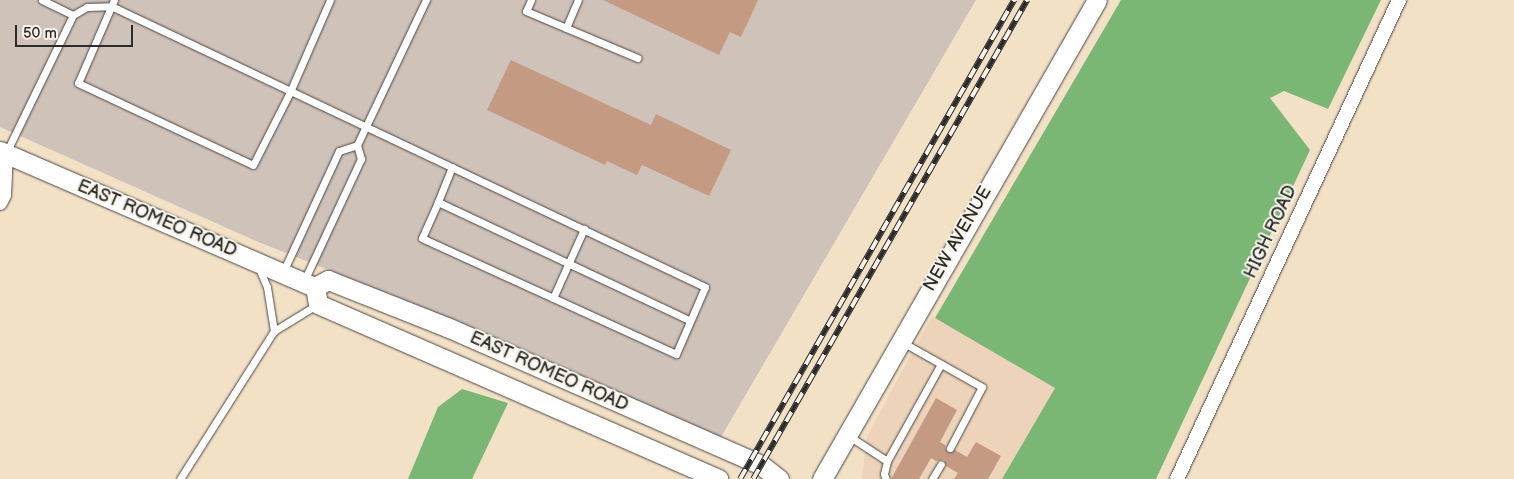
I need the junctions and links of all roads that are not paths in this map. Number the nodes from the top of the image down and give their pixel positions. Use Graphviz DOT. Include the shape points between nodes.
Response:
graph roads {
  1 [pos="42,0"];
  2 [pos="330,0"];
  3 [pos="426,0"];
  4 [pos="531,0"];
  5 [pos="578,0"];
  6 [pos="1097,0"];
  7 [pos="1399,0"];
  8 [pos="112,3"];
  9 [pos="73,15"];
  10 [pos="566,28"];
  11 [pos="637,58"];
  12 [pos="290,92"];
  13 [pos="366,126"];
  14 [pos="357,145"];
  15 [pos="2,154"];
  16 [pos="452,167"];
  17 [pos="438,202"];
  18 [pos="0,203"];
  19 [pos="584,230"];
  20 [pos="255,262"];
  21 [pos="569,263"];
  22 [pos="283,273"];
  23 [pos="312,291"];
  24 [pos="553,298"];
  25 [pos="689,320"];
  26 [pos="274,331"];
  27 [pos="899,340"];
  28 [pos="941,364"];
  29 [pos="848,435"];
  30 [pos="950,448"];
  31 [pos="887,461"];
  32 [pos="941,464"];
  33 [pos="180,479"];
  34 [pos="718,479"];
  35 [pos="779,479"];
  36 [pos="822,479"];
  37 [pos="886,479"];
  38 [pos="932,479"];
  39 [pos="1177,479"];
  1 -- 9 [label="lane"];
  2 -- 12 [label="lane"];
  3 -- 13 [label="lane"];
  4 -- 10 [label="lane" via="526,11"];
  5 -- 10 [label="lane"];
  6 -- 27 [label="main road, NEW AVENUE"];
  7 -- 39 [label="street, HIGH ROAD"];
  8 -- 9 [label="lane" via="87,7"];
  8 -- 12 [label="lane"];
  8 -- 12 [label="lane" via="78,83 252,165"];
  9 -- 15 [label="lane"];
  10 -- 11 [label="lane"];
  12 -- 13 [label="lane"];
  13 -- 14 [label="lane"];
  13 -- 16 [label="lane"];
  14 -- 22 [label="lane" via="339,151"];
  14 -- 23 [label="lane" via="361,159"];
  15 -- 18 [label="street" via="4,195"];
  15 -- 20 [label="main road, EAST ROMEO ROAD"];
  16 -- 17 [label="lane"];
  16 -- 19 [label="lane"];
  17 -- 21 [label="lane"];
  17 -- 24 [label="lane" via="422,238"];
  19 -- 21 [label="lane"];
  19 -- 25 [label="lane" via="705,287"];
  20 -- 22 [label="main road, EAST ROMEO ROAD"];
  20 -- 26 [label="lane" via="267,287"];
  21 -- 24 [label="lane"];
  21 -- 25 [label="lane"];
  22 -- 23 [label="main road, EAST ROMEO ROAD"];
  23 -- 26 [label="lane"];
  23 -- 34 [label="main road, EAST ROMEO ROAD"];
  23 -- 35 [label="main road, EAST ROMEO ROAD" via="328,280 447,327 761,465"];
  24 -- 25 [label="lane" via="676,354"];
  26 -- 33 [label="lane"];
  27 -- 28 [label="lane"];
  27 -- 29 [label="main road, NEW AVENUE"];
  28 -- 30 [label="lane" via="982,387"];
  28 -- 31 [label="lane"];
  29 -- 31 [label="lane"];
  29 -- 36 [label="main road, NEW AVENUE"];
  31 -- 37 [label="lane"];
  32 -- 38 [label="lane"];
}
